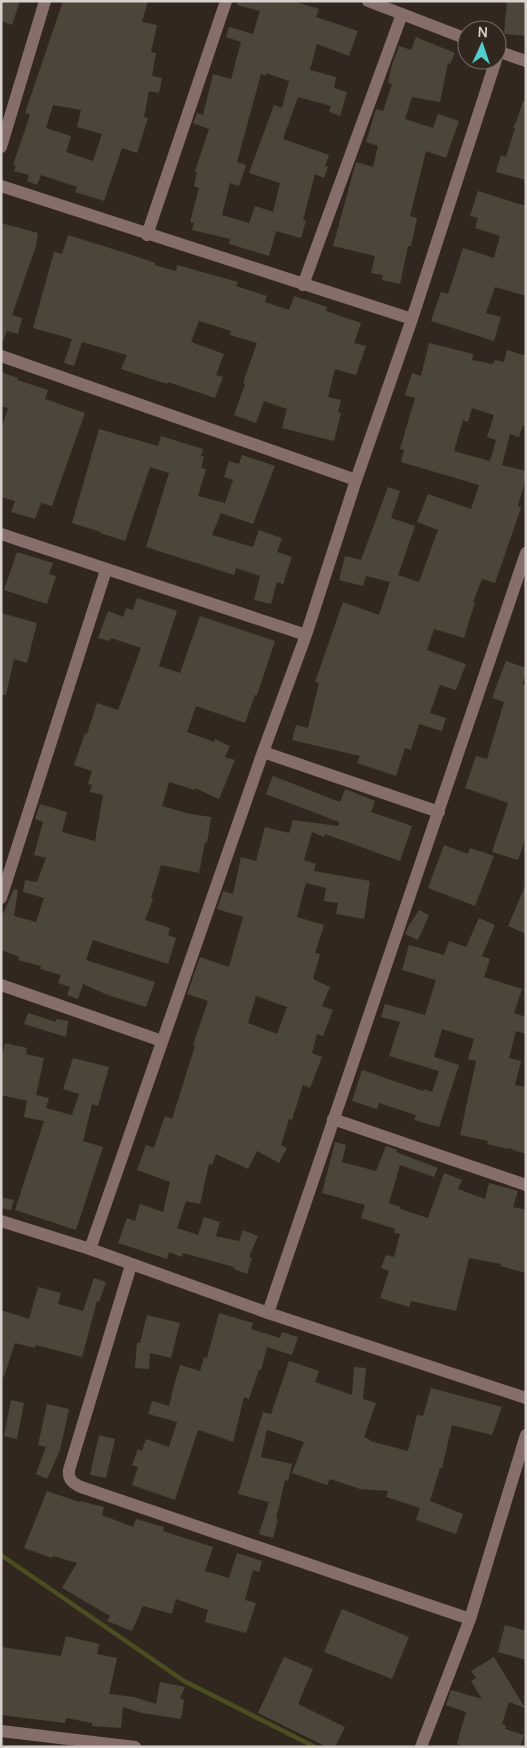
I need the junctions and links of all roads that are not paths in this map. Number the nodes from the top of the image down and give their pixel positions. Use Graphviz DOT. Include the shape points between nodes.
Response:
graph roads {
  1 [pos="44,1"];
  2 [pos="226,1"];
  3 [pos="368,1"];
  4 [pos="402,14"];
  5 [pos="457,35"];
  6 [pos="507,57"];
  7 [pos="526,61"];
  8 [pos="492,70"];
  9 [pos="1,147"];
  10 [pos="1,186"];
  11 [pos="146,234"];
  12 [pos="303,285"];
  13 [pos="412,319"];
  14 [pos="1,356"];
  15 [pos="356,480"];
  16 [pos="1,534"];
  17 [pos="526,553"];
  18 [pos="106,570"];
  19 [pos="306,634"];
  20 [pos="263,752"];
  21 [pos="439,812"];
  22 [pos="1,898"];
  23 [pos="1,985"];
  24 [pos="162,1041"];
  25 [pos="333,1119"];
  26 [pos="526,1185"];
  27 [pos="1,1221"];
  28 [pos="90,1249"];
  29 [pos="131,1265"];
  30 [pos="268,1313"];
  31 [pos="526,1398"];
  32 [pos="526,1435"];
  33 [pos="470,1619"];
  34 [pos="1,1731"];
  35 [pos="135,1747"];
  36 [pos="421,1747"];
  1 -- 9 [label="street"];
  2 -- 11 [label="street"];
  3 -- 4 [label="street"];
  4 -- 5 [label="street"];
  4 -- 12 [label="street"];
  6 -- 7 [label="street"];
  8 -- 13 [label="street"];
  10 -- 11 [label="street"];
  11 -- 12 [label="street"];
  12 -- 13 [label="street"];
  13 -- 15 [label="street"];
  14 -- 15 [label="street"];
  15 -- 19 [label="street"];
  16 -- 18 [label="street"];
  17 -- 21 [label="street"];
  18 -- 19 [label="street"];
  18 -- 22 [label="street"];
  19 -- 20 [label="street"];
  20 -- 21 [label="street"];
  20 -- 24 [label="street"];
  21 -- 25 [label="street"];
  23 -- 24 [label="street"];
  24 -- 28 [label="street"];
  25 -- 26 [label="street"];
  25 -- 30 [label="street"];
  27 -- 28 [label="street"];
  28 -- 29 [label="street"];
  29 -- 30 [label="street"];
  29 -- 33 [label="street" via="69,1470 70,1480 81,1487"];
  30 -- 31 [label="street"];
  32 -- 33 [label="street"];
  33 -- 36 [label="street"];
  34 -- 35 [label="street"];
}
